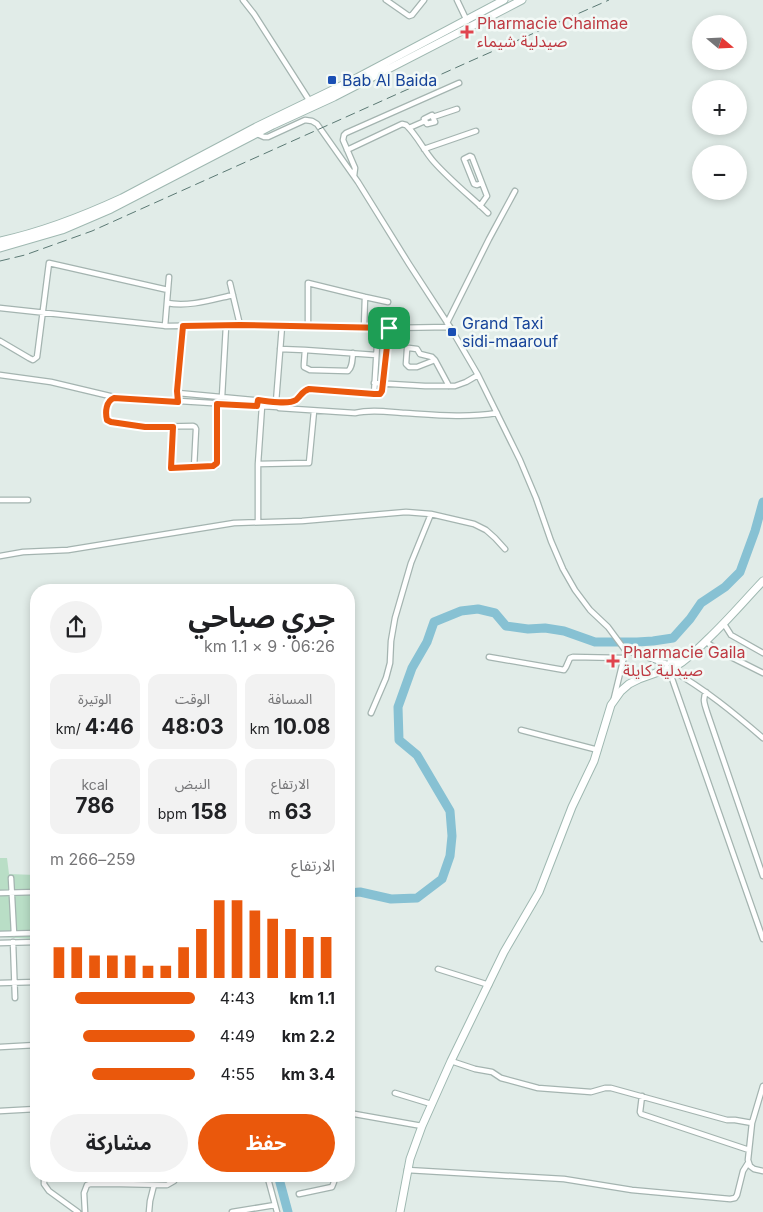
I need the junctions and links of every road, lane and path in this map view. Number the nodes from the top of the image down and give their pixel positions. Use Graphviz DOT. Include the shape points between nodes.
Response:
graph roads {
  1 [pos="243,0"];
  2 [pos="386,0"];
  3 [pos="424,0"];
  4 [pos="451,0"];
  5 [pos="504,0"];
  6 [pos="522,0"];
  7 [pos="458,2"];
  8 [pos="468,23"];
  9 [pos="459,83"];
  10 [pos="309,100"];
  11 [pos="457,109"];
  12 [pos="409,128"];
  13 [pos="476,131"];
  14 [pos="257,134"];
  15 [pos="424,149"];
  16 [pos="347,150"];
  17 [pos="354,176"];
  18 [pos="482,183"];
  19 [pos="515,190"];
  20 [pos="480,206"];
  21 [pos="488,213"];
  22 [pos="0,240"];
  23 [pos="0,248"];
  24 [pos="170,277"];
  25 [pos="230,283"];
  26 [pos="168,290"];
  27 [pos="233,295"];
  28 [pos="365,297"];
  29 [pos="388,302"];
  30 [pos="167,303"];
  31 [pos="0,308"];
  32 [pos="43,312"];
  33 [pos="240,325"];
  34 [pos="448,325"];
  35 [pos="165,326"];
  36 [pos="183,326"];
  37 [pos="226,326"];
  38 [pos="282,326"];
  39 [pos="308,327"];
  40 [pos="364,328"];
  41 [pos="378,328"];
  42 [pos="389,328"];
  43 [pos="0,341"];
  44 [pos="280,349"];
  45 [pos="305,350"];
  46 [pos="353,353"];
  47 [pos="376,354"];
  48 [pos="435,360"];
  49 [pos="478,374"];
  50 [pos="0,375"];
  51 [pos="374,383"];
  52 [pos="383,383"];
  53 [pos="449,386"];
  54 [pos="178,393"];
  55 [pos="374,394"];
  56 [pos="222,397"];
  57 [pos="114,398"];
  58 [pos="178,402"];
  59 [pos="217,404"];
  60 [pos="259,404"];
  61 [pos="276,405"];
  62 [pos="314,411"];
  63 [pos="497,413"];
  64 [pos="173,427"];
  65 [pos="258,464"];
  66 [pos="194,468"];
  67 [pos="0,500"];
  68 [pos="28,500"];
  69 [pos="431,514"];
  70 [pos="258,522"];
  71 [pos="505,549"];
  72 [pos="0,556"];
  73 [pos="763,581"];
  74 [pos="724,624"];
  75 [pos="706,642"];
  76 [pos="625,650"];
  77 [pos="763,653"];
  78 [pos="489,657"];
  79 [pos="624,658"];
  80 [pos="670,667"];
  81 [pos="763,673"];
  82 [pos="706,692"];
  83 [pos="612,706"];
  84 [pos="371,713"];
  85 [pos="521,730"];
  86 [pos="763,738"];
  87 [pos="598,750"];
  88 [pos="763,876"];
  89 [pos="11,878"];
  90 [pos="30,892"];
  91 [pos="0,893"];
  92 [pos="12,893"];
  93 [pos="30,933"];
  94 [pos="0,934"];
  95 [pos="14,934"];
  96 [pos="763,938"];
  97 [pos="14,942"];
  98 [pos="30,942"];
  99 [pos="0,943"];
  100 [pos="438,969"];
  101 [pos="15,982"];
  102 [pos="30,982"];
  103 [pos="0,983"];
  104 [pos="489,985"];
  105 [pos="15,998"];
  106 [pos="0,1046"];
  107 [pos="30,1046"];
  108 [pos="451,1061"];
  109 [pos="763,1086"];
  110 [pos="395,1093"];
  111 [pos="642,1096"];
  112 [pos="431,1104"];
  113 [pos="30,1109"];
  114 [pos="0,1111"];
  115 [pos="355,1115"];
  116 [pos="752,1123"];
  117 [pos="422,1126"];
  118 [pos="749,1150"];
  119 [pos="748,1164"];
  120 [pos="407,1170"];
  121 [pos="763,1171"];
  122 [pos="44,1182"];
  123 [pos="172,1182"];
  124 [pos="269,1182"];
  125 [pos="334,1182"];
  126 [pos="121,1184"];
  127 [pos="154,1185"];
  128 [pos="299,1194"];
  129 [pos="275,1205"];
  130 [pos="78,1212"];
  131 [pos="85,1212"];
  132 [pos="149,1212"];
  133 [pos="232,1212"];
  134 [pos="277,1212"];
  135 [pos="400,1212"];
  1 -- 10 [label="street"];
  2 -- 3 [label="street" via="408,16"];
  4 -- 7 [label="street"];
  5 -- 8 [label="street"];
  6 -- 8 [label="street"];
  7 -- 8 [label="street"];
  8 -- 10 [label="street"];
  8 -- 14 [label="street" via="334,97"];
  9 -- 16 [label="street" via="346,134 343,140"];
  10 -- 22 [label="street" via="122,198 52,226"];
  11 -- 12 [label="street" via="433,117 435,121 427,125 425,121"];
  12 -- 15 [label="street"];
  12 -- 16 [label="street" via="402,124"];
  13 -- 15 [label="street"];
  14 -- 17 [label="street" via="268,137 302,121 312,121"];
  14 -- 23 [label="street" via="107,212"];
  15 -- 20 [label="street"];
  16 -- 17 [label="street" via="355,168"];
  17 -- 34 [label="street"];
  18 -- 18 [label="street" via="472,156 464,158 475,185"];
  18 -- 20 [label="street" via="487,196"];
  19 -- 34 [label="street"];
  20 -- 21 [label="street"];
  24 -- 26 [label="street"];
  25 -- 27 [label="street"];
  26 -- 30 [label="street"];
  26 -- 32 [label="street" via="49,263"];
  27 -- 30 [label="street" via="191,304"];
  27 -- 33 [label="street"];
  28 -- 29 [label="street"];
  28 -- 39 [label="street" via="308,283"];
  28 -- 40 [label="street"];
  30 -- 35 [label="street"];
  31 -- 32 [label="street"];
  32 -- 35 [label="street"];
  32 -- 43 [label="street" via="37,357 33,360"];
  33 -- 37 [label="street"];
  33 -- 38 [label="street"];
  34 -- 42 [label="street"];
  34 -- 49 [label="street"];
  35 -- 36 [label="street"];
  36 -- 37 [label="street"];
  36 -- 54 [label="street"];
  37 -- 56 [label="street"];
  38 -- 39 [label="street"];
  38 -- 44 [label="street"];
  39 -- 40 [label="street"];
  40 -- 41 [label="street"];
  41 -- 42 [label="street"];
  41 -- 47 [label="street"];
  42 -- 52 [label="street"];
  44 -- 45 [label="street"];
  44 -- 61 [label="street"];
  45 -- 46 [label="street"];
  45 -- 46 [label="street" via="304,367 310,370 348,372"];
  46 -- 47 [label="street"];
  47 -- 51 [label="street"];
  48 -- 48 [label="street" via="409,367 406,364 407,349 417,349 419,354"];
  48 -- 53 [label="street"];
  49 -- 53 [label="street" via="460,385"];
  49 -- 63 [label="street"];
  50 -- 57 [label="street" via="51,382"];
  51 -- 52 [label="street"];
  51 -- 55 [label="street"];
  52 -- 53 [label="street"];
  52 -- 55 [label="street" via="382,393"];
  54 -- 56 [label="street"];
  54 -- 58 [label="street"];
  55 -- 61 [label="street" via="309,389 296,400"];
  56 -- 60 [label="street"];
  57 -- 58 [label="street"];
  57 -- 64 [label="street" via="108,402 106,416 111,422"];
  58 -- 59 [label="street"];
  59 -- 60 [label="street"];
  59 -- 66 [label="street" via="217,463"];
  60 -- 61 [label="street"];
  60 -- 65 [label="street"];
  61 -- 62 [label="street"];
  62 -- 63 [label="street" via="381,411 447,416"];
  62 -- 65 [label="street" via="309,463"];
  63 -- 76 [label="street" via="570,582"];
  64 -- 66 [label="street" via="195,427"];
  64 -- 66 [label="street" via="171,468"];
  65 -- 70 [label="street"];
  67 -- 68 [label="street"];
  69 -- 70 [label="street" via="406,512"];
  69 -- 71 [label="street" via="474,524 486,530"];
  69 -- 84 [label="street" via="411,563 395,618 390,663"];
  70 -- 72 [label="street" via="68,550"];
  73 -- 74 [label="street"];
  74 -- 75 [label="street"];
  74 -- 77 [label="street" via="731,635"];
  75 -- 80 [label="street" via="679,657"];
  75 -- 81 [label="street"];
  76 -- 79 [label="street"];
  76 -- 80 [label="street"];
  78 -- 79 [label="street" via="564,670 573,657"];
  79 -- 83 [label="street"];
  80 -- 82 [label="street"];
  80 -- 83 [label="street" via="629,684"];
  80 -- 96 [label="street"];
  82 -- 86 [label="street"];
  82 -- 88 [label="street" via="707,712"];
  83 -- 87 [label="street"];
  85 -- 87 [label="street"];
  87 -- 104 [label="street" via="541,888 507,946"];
  89 -- 92 [label="street"];
  90 -- 92 [label="street"];
  91 -- 92 [label="street"];
  92 -- 95 [label="street"];
  93 -- 95 [label="street"];
  94 -- 95 [label="street"];
  97 -- 98 [label="street"];
  97 -- 99 [label="street"];
  97 -- 101 [label="street"];
  100 -- 104 [label="street"];
  101 -- 102 [label="street"];
  101 -- 103 [label="street"];
  101 -- 105 [label="street"];
  104 -- 108 [label="street"];
  106 -- 107 [label="street"];
  108 -- 111 [label="street" via="538,1088 591,1092 611,1088"];
  108 -- 112 [label="street"];
  109 -- 116 [label="street"];
  110 -- 112 [label="street"];
  111 -- 116 [label="street" via="727,1120"];
  111 -- 118 [label="street" via="642,1115"];
  112 -- 117 [label="street"];
  113 -- 114 [label="street"];
  115 -- 117 [label="street"];
  116 -- 118 [label="street"];
  117 -- 120 [label="street"];
  118 -- 119 [label="street"];
  119 -- 120 [label="street" via="737,1195 732,1199 632,1190 564,1179"];
  119 -- 121 [label="street"];
  120 -- 135 [label="street"];
  122 -- 130 [label="street" via="49,1191"];
  123 -- 127 [label="street"];
  124 -- 129 [label="street"];
  125 -- 128 [label="street" via="332,1187"];
  126 -- 127 [label="street"];
  126 -- 131 [label="street" via="86,1185"];
  127 -- 132 [label="street"];
  129 -- 133 [label="street"];
  129 -- 134 [label="street"];
}
